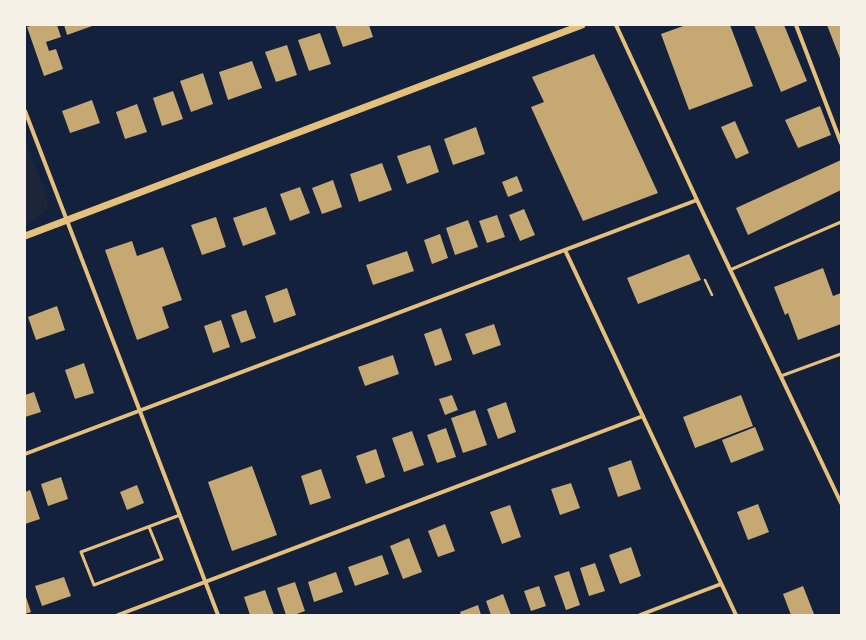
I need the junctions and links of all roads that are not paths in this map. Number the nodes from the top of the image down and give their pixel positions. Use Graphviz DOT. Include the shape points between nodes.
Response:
graph roads {
  1 [pos="582,25"];
  2 [pos="616,25"];
  3 [pos="796,25"];
  4 [pos="25,111"];
  5 [pos="841,143"];
  6 [pos="696,200"];
  7 [pos="66,221"];
  8 [pos="841,222"];
  9 [pos="25,236"];
  10 [pos="565,250"];
  11 [pos="730,270"];
  12 [pos="841,354"];
  13 [pos="781,376"];
  14 [pos="140,410"];
  15 [pos="643,416"];
  16 [pos="25,454"];
  17 [pos="840,499"];
  18 [pos="180,515"];
  19 [pos="149,526"];
  20 [pos="205,582"];
  21 [pos="721,584"];
  22 [pos="118,615"];
  23 [pos="218,615"];
  24 [pos="640,615"];
  25 [pos="736,615"];
  1 -- 7 [label="street"];
  2 -- 6 [label="street"];
  3 -- 5 [label="street"];
  4 -- 7 [label="street"];
  6 -- 10 [label="street"];
  6 -- 11 [label="street"];
  7 -- 9 [label="street"];
  7 -- 14 [label="street"];
  8 -- 11 [label="lane"];
  10 -- 14 [label="street"];
  10 -- 15 [label="street"];
  11 -- 13 [label="street"];
  12 -- 13 [label="lane"];
  13 -- 17 [label="street"];
  14 -- 16 [label="street"];
  14 -- 18 [label="street"];
  15 -- 20 [label="street"];
  15 -- 21 [label="street"];
  18 -- 19 [label="lane"];
  18 -- 20 [label="street"];
  19 -- 19 [label="lane" via="81,552 94,585 162,559"];
  20 -- 22 [label="street"];
  20 -- 23 [label="street"];
  21 -- 24 [label="street"];
  21 -- 25 [label="street"];
}
